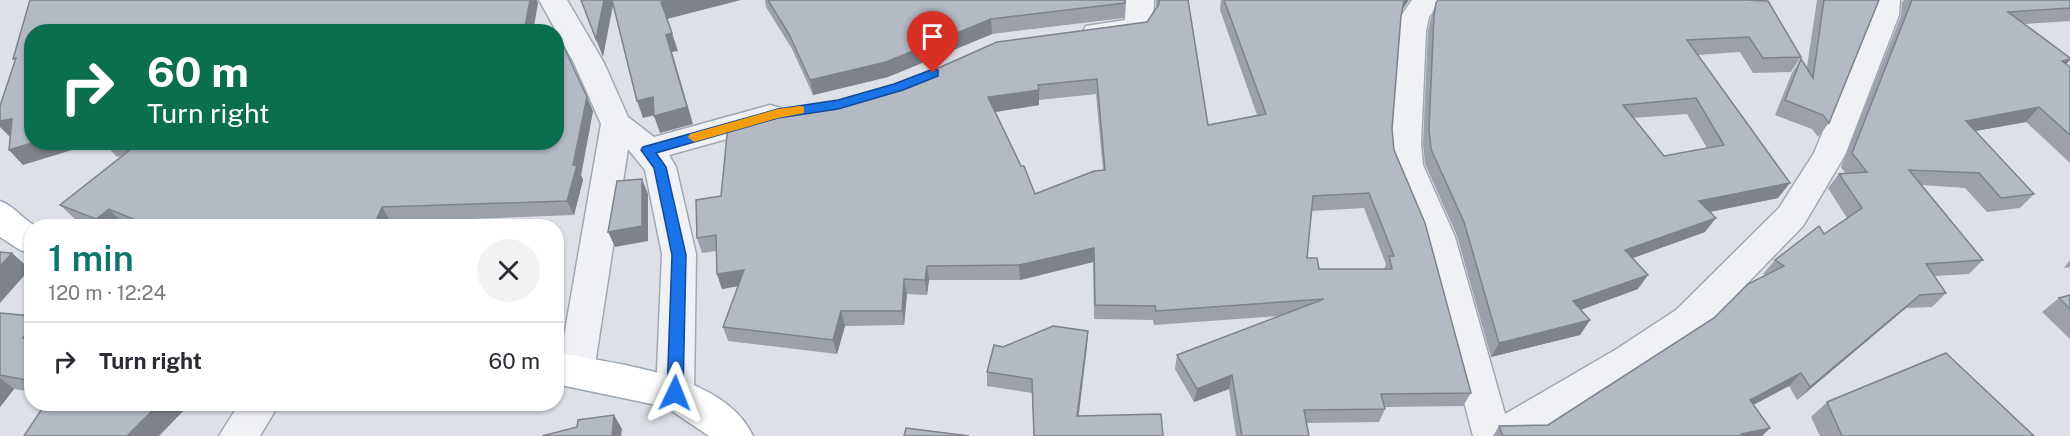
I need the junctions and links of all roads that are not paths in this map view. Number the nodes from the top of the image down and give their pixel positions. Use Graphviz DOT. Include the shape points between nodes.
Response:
graph roads {
  1 [pos="553,0"];
  2 [pos="1140,0"];
  3 [pos="1426,0"];
  4 [pos="1886,0"];
  5 [pos="1071,36"];
  6 [pos="798,111"];
  7 [pos="616,124"];
  8 [pos="647,150"];
  9 [pos="0,214"];
  10 [pos="24,236"];
  11 [pos="566,369"];
  12 [pos="675,393"];
  13 [pos="255,411"];
  14 [pos="238,436"];
  15 [pos="734,436"];
  16 [pos="1492,436"];
  1 -- 7 [label="street" via="589,63"];
  2 -- 5 [label="street" via="1141,19 1135,27"];
  3 -- 16 [label="street" via="1414,16 1412,31 1407,165 1438,237"];
  4 -- 16 [label="street" via="1885,15 1829,155 1791,217 1689,320 1525,424"];
  6 -- 8 [label="street"];
  7 -- 8 [label="street"];
  7 -- 11 [label="street"];
  8 -- 12 [label="street" via="660,167 679,255"];
  9 -- 10 [label="main road" via="7,225"];
  11 -- 12 [label="main road"];
  12 -- 15 [label="main road" via="719,420"];
  13 -- 14 [label="street"];
}
